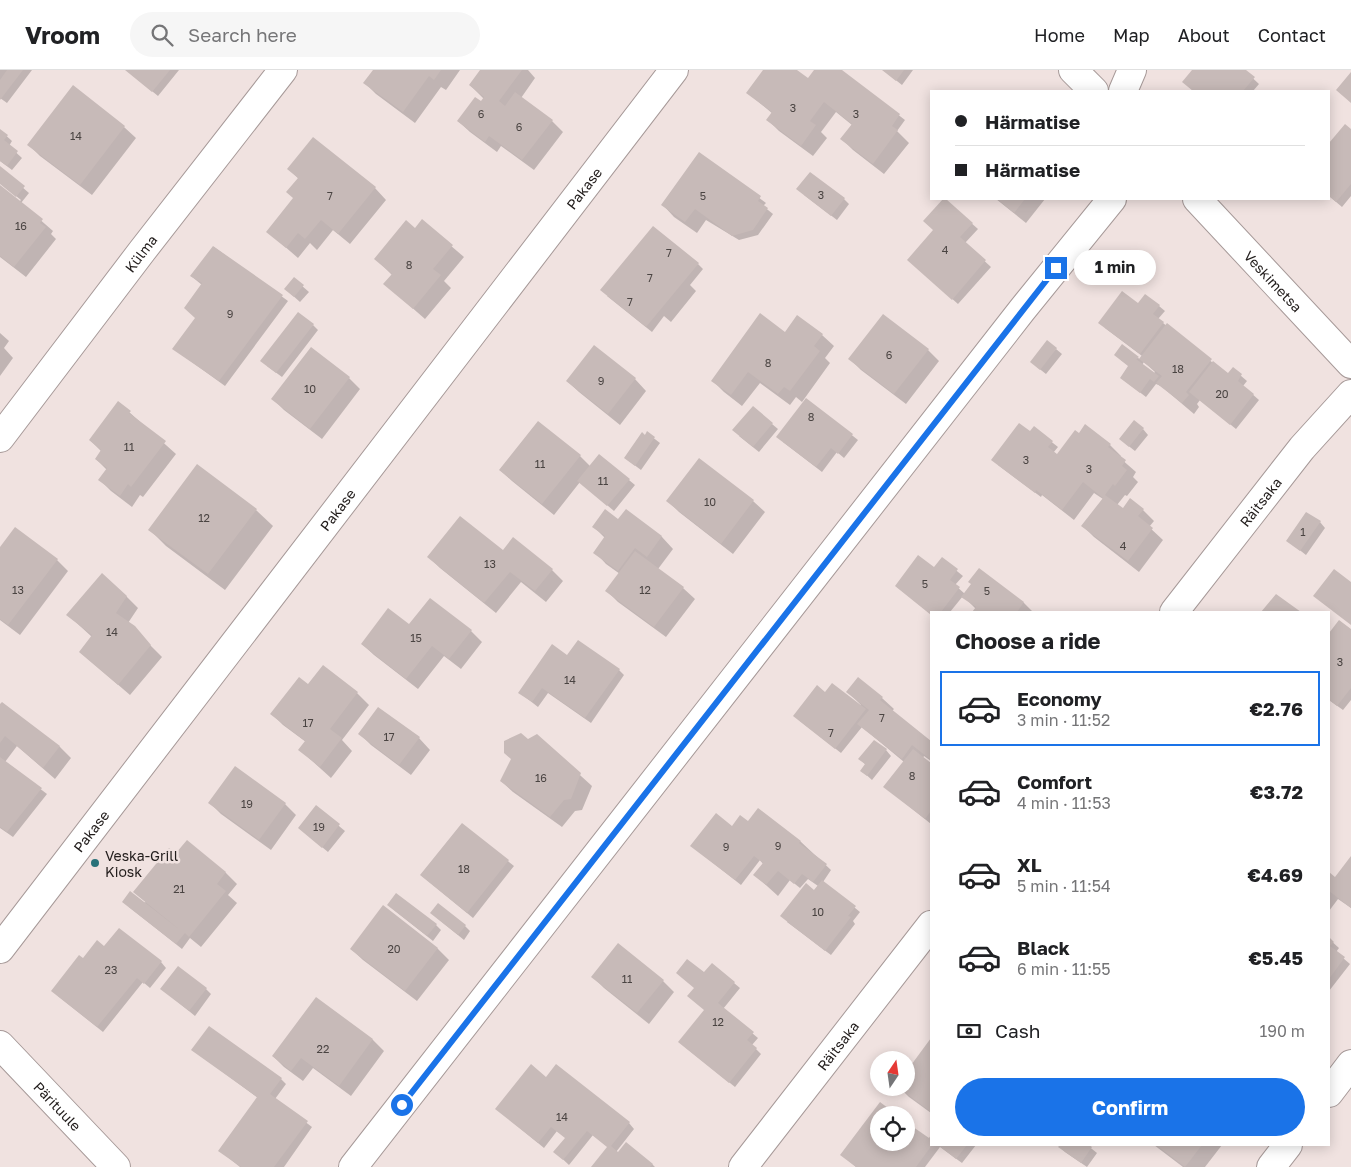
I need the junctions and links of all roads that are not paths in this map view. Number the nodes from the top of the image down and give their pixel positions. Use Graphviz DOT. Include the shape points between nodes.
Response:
graph roads {
  1 [pos="283,70"];
  2 [pos="674,70"];
  3 [pos="1073,70"];
  4 [pos="1132,70"];
  5 [pos="1093,90"];
  6 [pos="1122,90"];
  7 [pos="1111,200"];
  8 [pos="1198,200"];
  9 [pos="1351,364"];
  10 [pos="1351,394"];
  11 [pos="0,438"];
  12 [pos="1175,611"];
  13 [pos="930,926"];
  14 [pos="0,949"];
  15 [pos="0,1045"];
  16 [pos="1351,1064"];
  17 [pos="1330,1092"];
  18 [pos="1287,1146"];
  19 [pos="116,1167"];
  20 [pos="353,1167"];
  21 [pos="744,1167"];
  22 [pos="1271,1167"];
  1 -- 11 [label="street, Külma"];
  2 -- 14 [label="street, Pakase"];
  3 -- 5 [label="street"];
  4 -- 6 [label="street"];
  7 -- 20 [label="street"];
  8 -- 9 [label="street, Veskimetsa"];
  10 -- 12 [label="street, Räitsaka" via="1302,448"];
  13 -- 21 [label="street, Räitsaka"];
  15 -- 19 [label="street, Pärituule"];
  16 -- 17 [label="street"];
  18 -- 22 [label="street"];
}
